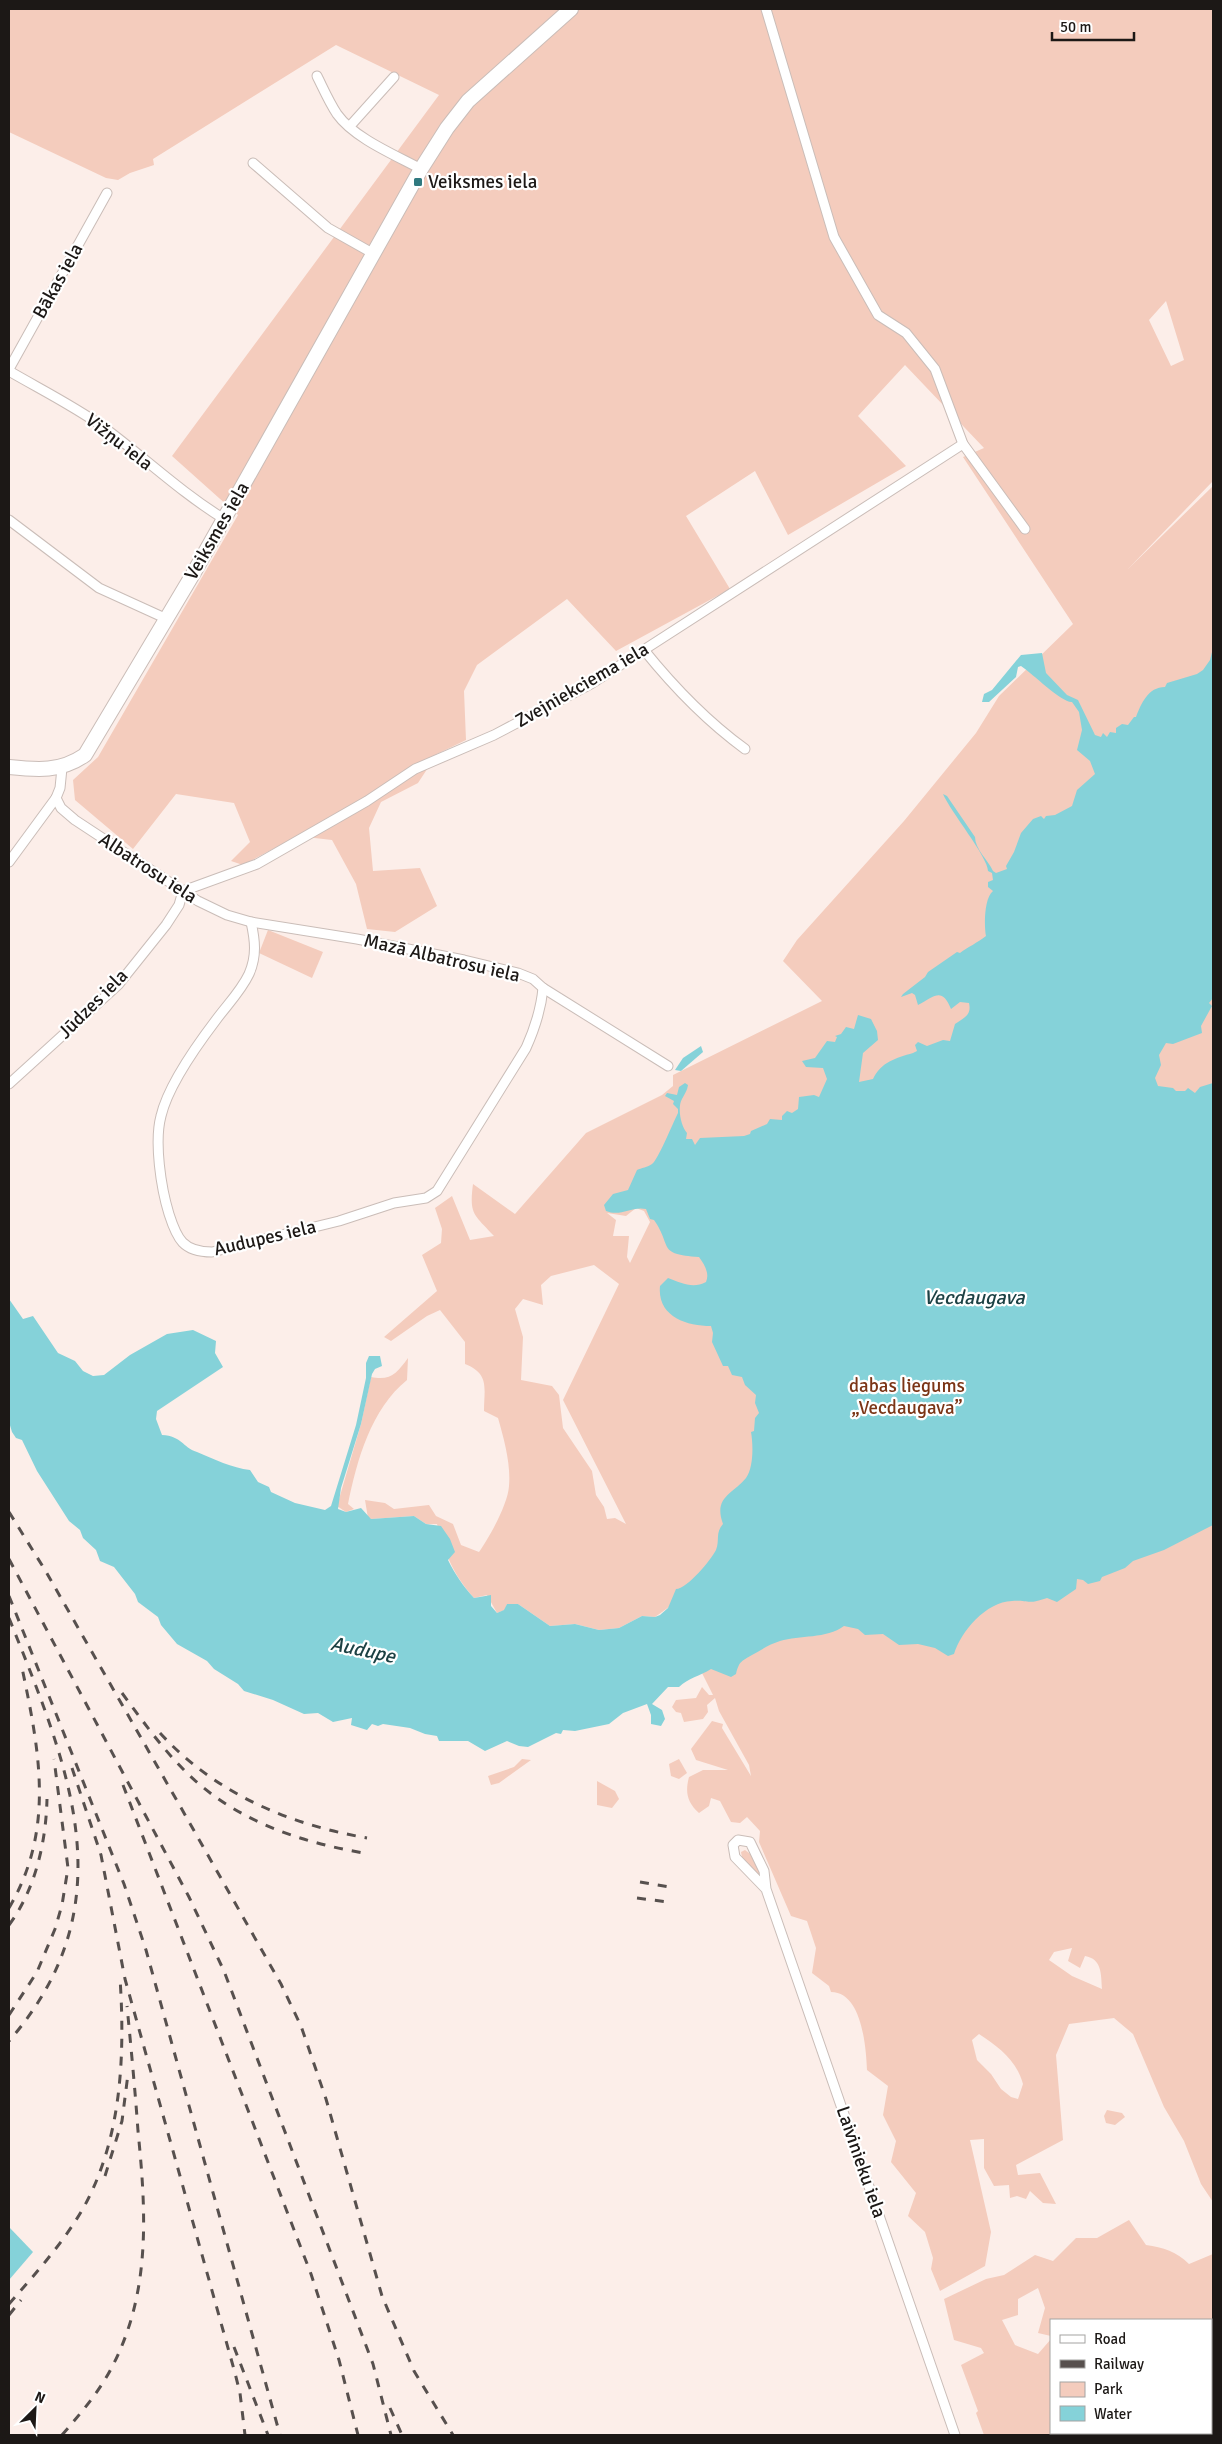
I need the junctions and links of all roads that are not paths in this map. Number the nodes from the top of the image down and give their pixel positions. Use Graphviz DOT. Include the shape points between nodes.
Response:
graph roads {
  1 [pos="571,9"];
  2 [pos="766,9"];
  3 [pos="316,76"];
  4 [pos="394,77"];
  5 [pos="350,126"];
  6 [pos="253,163"];
  7 [pos="421,169"];
  8 [pos="107,193"];
  9 [pos="374,254"];
  10 [pos="9,370"];
  11 [pos="963,444"];
  12 [pos="224,519"];
  13 [pos="9,520"];
  14 [pos="1026,529"];
  15 [pos="167,618"];
  16 [pos="644,650"];
  17 [pos="745,749"];
  18 [pos="9,767"];
  19 [pos="62,768"];
  20 [pos="56,798"];
  21 [pos="9,862"];
  22 [pos="183,891"];
  23 [pos="251,922"];
  24 [pos="543,988"];
  25 [pos="668,1066"];
  26 [pos="9,1084"];
  27 [pos="766,1889"];
  28 [pos="955,2435"];
  1 -- 7 [label="main road, Veiksmes iela" via="468,101 446,128"];
  2 -- 11 [label="street" via="834,237 878,315 906,333 935,369"];
  3 -- 5 [label="street" via="337,115"];
  4 -- 5 [label="street"];
  5 -- 7 [label="street" via="368,140"];
  6 -- 9 [label="street" via="328,228"];
  7 -- 9 [label="main road, Veiksmes iela"];
  8 -- 10 [label="street, Bākas iela"];
  9 -- 12 [label="main road, Veiksmes iela"];
  10 -- 12 [label="street, Vižņu iela" via="100,425 192,499"];
  11 -- 14 [label="street"];
  11 -- 16 [label="street, Zvejniekciema iela"];
  12 -- 15 [label="main road, Veiksmes iela"];
  13 -- 15 [label="street" via="98,588"];
  15 -- 19 [label="main road, Veiksmes iela" via="94,744 85,755"];
  16 -- 17 [label="street" via="714,723"];
  16 -- 22 [label="street, Zvejniekciema iela" via="591,684 519,722 415,769 368,801 257,864"];
  18 -- 19 [label="main road"];
  19 -- 20 [label="street"];
  20 -- 21 [label="street"];
  20 -- 22 [label="street, Albatrosu iela" via="74,820"];
  22 -- 23 [label="street, Albatrosu iela" via="227,915"];
  22 -- 26 [label="street, Jūdzes iela" via="179,905 166,925 118,984"];
  23 -- 24 [label="street, Mazā Albatrosu iela" via="452,957 518,973 533,979"];
  23 -- 24 [label="street, Audupes iela" via="255,946 248,974 188,1059 160,1116 159,1170 167,1208 175,1235 197,1252 212,1252 339,1221 394,1203 426,1198 436,1191 526,1048 542,1006"];
  24 -- 25 [label="street, Mazā Albatrosu iela"];
  27 -- 27 [label="street, Laivinieku iela" via="764,1871 756,1852 750,1842 738,1840 733,1845 735,1857"];
  27 -- 28 [label="street, Laivinieku iela"];
}
